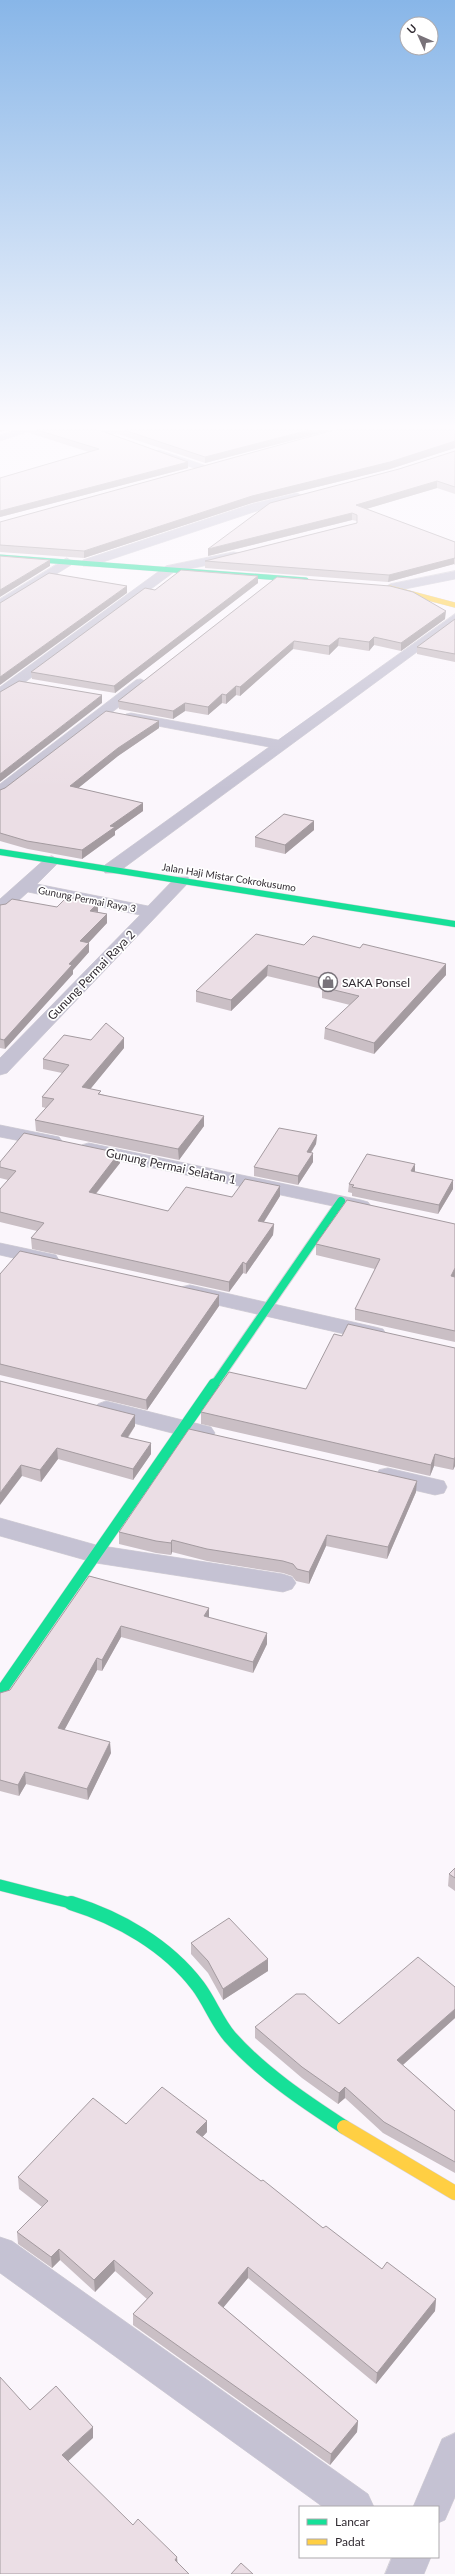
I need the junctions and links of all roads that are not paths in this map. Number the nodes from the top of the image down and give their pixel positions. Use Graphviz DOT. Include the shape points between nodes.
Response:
graph roads {
  1 [pos="125,550"];
  2 [pos="250,552"];
  3 [pos="0,557"];
  4 [pos="68,562"];
  5 [pos="86,563"];
  6 [pos="170,569"];
  7 [pos="455,575"];
  8 [pos="276,577"];
  9 [pos="314,581"];
  10 [pos="386,587"];
  11 [pos="258,592"];
  12 [pos="0,605"];
  13 [pos="455,605"];
  14 [pos="455,618"];
  15 [pos="151,676"];
  16 [pos="16,682"];
  17 [pos="38,686"];
  18 [pos="0,694"];
  19 [pos="97,696"];
  20 [pos="120,700"];
  21 [pos="104,712"];
  22 [pos="282,744"];
  23 [pos="0,792"];
  24 [pos="0,852"];
  25 [pos="52,861"];
  26 [pos="111,869"];
  27 [pos="182,881"];
  28 [pos="23,886"];
  29 [pos="0,908"];
  30 [pos="151,912"];
  31 [pos="455,924"];
  32 [pos="0,1069"];
  33 [pos="0,1131"];
  34 [pos="341,1201"];
  35 [pos="379,1209"];
  36 [pos="0,1249"];
  37 [pos="68,1265"];
  38 [pos="167,1287"];
  39 [pos="266,1310"];
  40 [pos="394,1338"];
  41 [pos="84,1404"];
  42 [pos="183,1429"];
  43 [pos="221,1438"];
  44 [pos="366,1471"];
  45 [pos="435,1487"];
  46 [pos="0,1527"];
  47 [pos="96,1554"];
  48 [pos="283,1584"];
  49 [pos="1,1690"];
  50 [pos="0,1885"];
  51 [pos="455,2193"];
  52 [pos="0,2252"];
  53 [pos="455,2452"];
  54 [pos="354,2506"];
  55 [pos="432,2506"];
  56 [pos="412,2558"];
  57 [pos="404,2574"];
  1 -- 5 [label="street"];
  2 -- 6 [label="street"];
  3 -- 4 [label="street"];
  4 -- 5 [label="street"];
  4 -- 12 [label="street"];
  5 -- 6 [label="street"];
  6 -- 8 [label="street"];
  6 -- 16 [label="street"];
  7 -- 10 [label="street"];
  8 -- 9 [label="street"];
  8 -- 11 [label="street"];
  10 -- 13 [label="street"];
  14 -- 22 [label="street"];
  15 -- 20 [label="street"];
  16 -- 17 [label="street"];
  16 -- 18 [label="street"];
  19 -- 20 [label="street"];
  20 -- 21 [label="street"];
  21 -- 22 [label="street"];
  21 -- 23 [label="street"];
  22 -- 26 [label="street"];
  24 -- 25 [label="street, Jalan Haji Mistar Cokrokusumo"];
  25 -- 26 [label="street, Jalan Haji Mistar Cokrokusumo"];
  25 -- 28 [label="street"];
  26 -- 27 [label="street, Jalan Haji Mistar Cokrokusumo"];
  27 -- 30 [label="street, Gunung Permai Raya 2"];
  27 -- 31 [label="street, Jalan Haji Mistar Cokrokusumo"];
  28 -- 29 [label="street"];
  28 -- 30 [label="street, Gunung Permai Raya 3"];
  30 -- 32 [label="street, Gunung Permai Raya 2"];
  33 -- 34 [label="street, Gunung Permai Selatan 1"];
  34 -- 35 [label="street, Gunung Permai Selatan 1"];
  34 -- 39 [label="street"];
  36 -- 37 [label="street"];
  38 -- 39 [label="street"];
  39 -- 40 [label="street"];
  39 -- 42 [label="street"];
  41 -- 42 [label="street"];
  42 -- 43 [label="street"];
  42 -- 47 [label="street"];
  44 -- 45 [label="street"];
  46 -- 47 [label="street"];
  47 -- 48 [label="street"];
  47 -- 49 [label="street"];
  50 -- 51 [label="street" via="41,1892 106,1913 155,1944 193,1978 217,2021 259,2064 316,2111"];
  52 -- 54 [label="street"];
  53 -- 55 [label="street"];
  56 -- 57 [label="street"];
}
